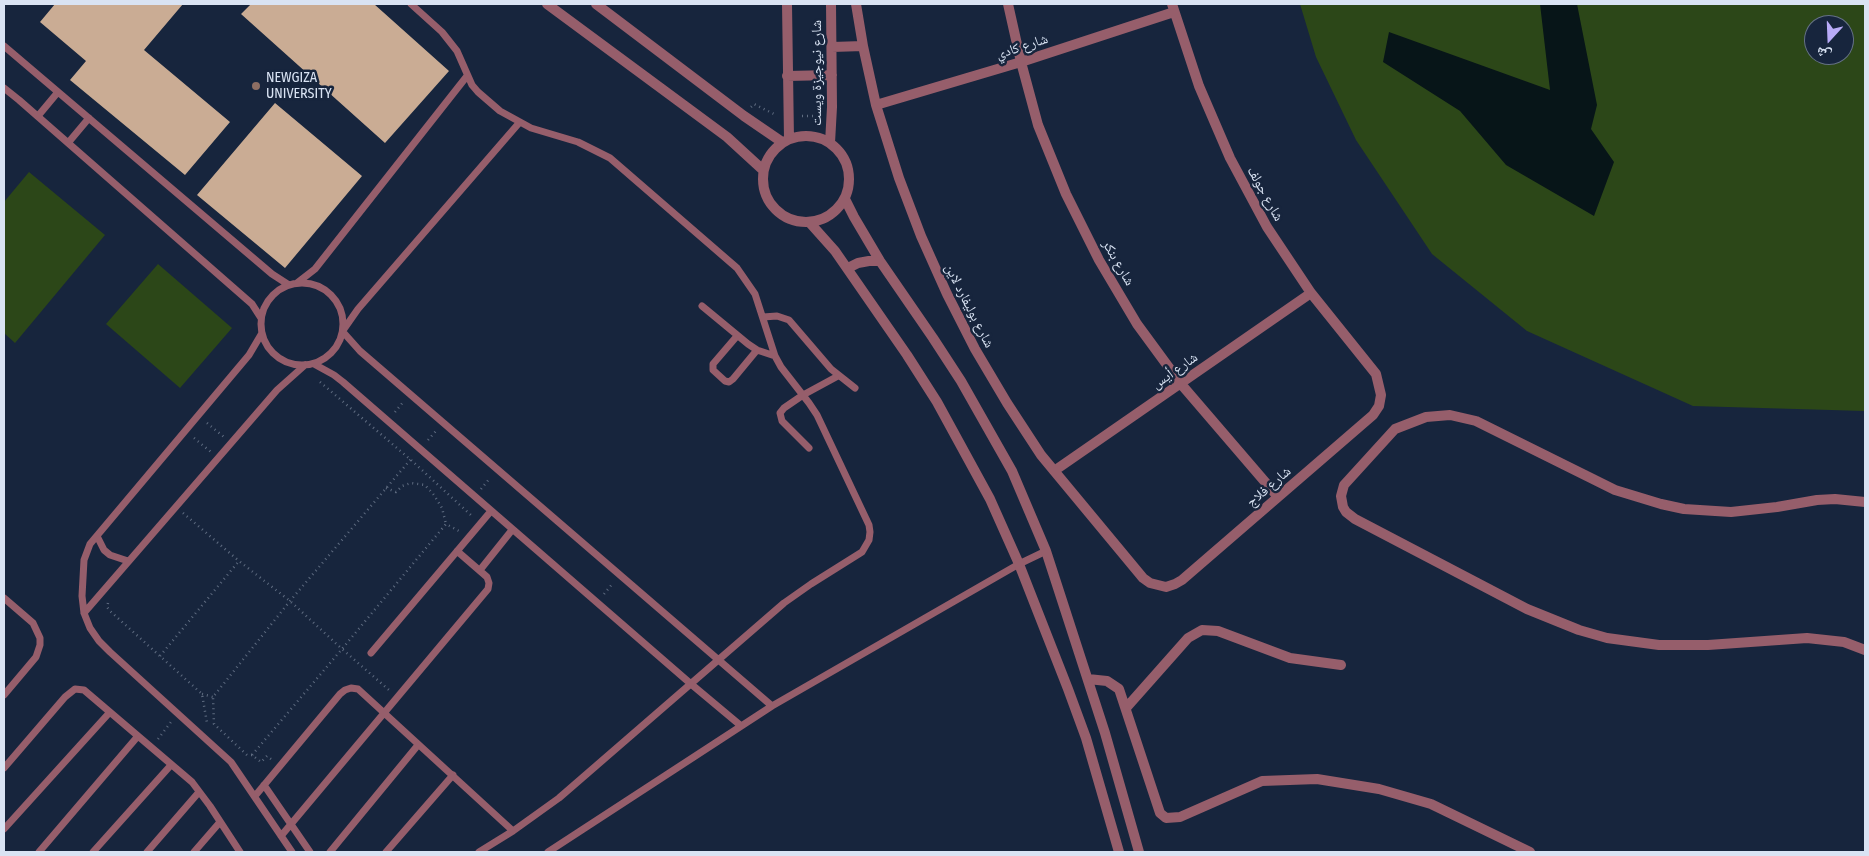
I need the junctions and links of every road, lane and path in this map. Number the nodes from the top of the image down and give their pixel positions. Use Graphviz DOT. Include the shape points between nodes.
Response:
graph roads {
  1 [pos="412,4"];
  2 [pos="548,4"];
  3 [pos="596,4"];
  4 [pos="787,4"];
  5 [pos="831,4"];
  6 [pos="856,4"];
  7 [pos="1008,4"];
  8 [pos="1173,8"];
  9 [pos="4,46"];
  10 [pos="863,46"];
  11 [pos="832,47"];
  12 [pos="1021,62"];
  13 [pos="832,75"];
  14 [pos="467,76"];
  15 [pos="787,76"];
  16 [pos="4,88"];
  17 [pos="58,92"];
  18 [pos="876,105"];
  19 [pos="789,115"];
  20 [pos="38,116"];
  21 [pos="744,116"];
  22 [pos="832,116"];
  23 [pos="89,118"];
  24 [pos="519,123"];
  25 [pos="785,141"];
  26 [pos="68,143"];
  27 [pos="830,143"];
  28 [pos="763,170"];
  29 [pos="845,199"];
  30 [pos="810,223"];
  31 [pos="880,261"];
  32 [pos="848,268"];
  33 [pos="293,284"];
  34 [pos="1311,293"];
  35 [pos="702,306"];
  36 [pos="763,317"];
  37 [pos="261,318"];
  38 [pos="343,331"];
  39 [pos="262,333"];
  40 [pos="737,336"];
  41 [pos="757,350"];
  42 [pos="774,356"];
  43 [pos="314,364"];
  44 [pos="305,365"];
  45 [pos="1376,374"];
  46 [pos="838,376"];
  47 [pos="318,380"];
  48 [pos="1181,384"];
  49 [pos="855,388"];
  50 [pos="410,394"];
  51 [pos="803,395"];
  52 [pos="198,415"];
  53 [pos="387,421"];
  54 [pos="443,423"];
  55 [pos="185,431"];
  56 [pos="231,443"];
  57 [pos="809,448"];
  58 [pos="420,449"];
  59 [pos="218,458"];
  60 [pos="411,460"];
  61 [pos="498,469"];
  62 [pos="1054,471"];
  63 [pos="386,488"];
  64 [pos="474,496"];
  65 [pos="1278,497"];
  66 [pos="1865,502"];
  67 [pos="176,506"];
  68 [pos="491,511"];
  69 [pos="472,517"];
  70 [pos="468,522"];
  71 [pos="446,524"];
  72 [pos="463,527"];
  73 [pos="512,530"];
  74 [pos="97,536"];
  75 [pos="457,551"];
  76 [pos="1046,552"];
  77 [pos="128,561"];
  78 [pos="239,561"];
  79 [pos="1019,564"];
  80 [pos="480,570"];
  81 [pos="620,575"];
  82 [pos="1143,578"];
  83 [pos="4,598"];
  84 [pos="109,601"];
  85 [pos="290,601"];
  86 [pos="596,602"];
  87 [pos="84,613"];
  88 [pos="342,649"];
  89 [pos="1865,650"];
  90 [pos="371,653"];
  91 [pos="160,656"];
  92 [pos="719,660"];
  93 [pos="1341,665"];
  94 [pos="1088,679"];
  95 [pos="691,684"];
  96 [pos="202,694"];
  97 [pos="4,695"];
  98 [pos="213,697"];
  99 [pos="397,698"];
  100 [pos="772,706"];
  101 [pos="1126,708"];
  102 [pos="110,712"];
  103 [pos="385,712"];
  104 [pos="178,713"];
  105 [pos="740,725"];
  106 [pos="200,732"];
  107 [pos="138,736"];
  108 [pos="418,745"];
  109 [pos="152,748"];
  110 [pos="252,755"];
  111 [pos="172,765"];
  112 [pos="281,765"];
  113 [pos="4,768"];
  114 [pos="453,776"];
  115 [pos="264,785"];
  116 [pos="199,792"];
  117 [pos="255,796"];
  118 [pos="220,822"];
  119 [pos="291,824"];
  120 [pos="4,829"];
  121 [pos="514,831"];
  122 [pos="281,836"];
  123 [pos="39,852"];
  124 [pos="93,852"];
  125 [pos="147,852"];
  126 [pos="194,852"];
  127 [pos="240,852"];
  128 [pos="292,852"];
  129 [pos="310,852"];
  130 [pos="330,852"];
  131 [pos="386,852"];
  132 [pos="479,852"];
  133 [pos="548,852"];
  134 [pos="1119,852"];
  135 [pos="1139,852"];
  136 [pos="1530,852"];
  1 -- 14 [label="lane" via="451,43"];
  2 -- 28 [label="street" via="727,138"];
  3 -- 21 [label="street"];
  4 -- 15 [label="street, شارع نيوجيزة ويست"];
  5 -- 11 [label="street, شارع نيوجيزة ويست"];
  6 -- 10 [label="street, شارع بوليفارد لاين"];
  7 -- 12 [label="street, شارع بنكر"];
  8 -- 12 [label="street, شارع كادي"];
  8 -- 34 [label="street, شارع جولف" via="1199,86 1230,158 1267,228"];
  9 -- 17 [label="lane"];
  10 -- 11 [label="street"];
  10 -- 18 [label="street, شارع بوليفارد لاين"];
  11 -- 13 [label="street, شارع نيوجيزة ويست"];
  12 -- 18 [label="street, شارع كادي"];
  12 -- 48 [label="street, شارع بنكر" via="1038,125 1086,236 1137,324"];
  13 -- 15 [label="street"];
  13 -- 22 [label="street, شارع نيوجيزة ويست"];
  14 -- 24 [label="lane" via="484,98"];
  14 -- 33 [label="lane" via="315,269"];
  15 -- 19 [label="street, شارع نيوجيزة ويست"];
  16 -- 20 [label="lane"];
  17 -- 20 [label="lane"];
  17 -- 23 [label="lane"];
  18 -- 62 [label="street, شارع بوليفارد لاين" via="899,178 946,294 1007,403"];
  19 -- 21 [label="path" via="774,115 754,104"];
  19 -- 22 [label="path"];
  19 -- 25 [label="street, شارع نيوجيزة ويست"];
  20 -- 26 [label="lane"];
  21 -- 25 [label="street"];
  22 -- 27 [label="street, شارع نيوجيزة ويست"];
  23 -- 26 [label="lane"];
  23 -- 33 [label="lane" via="272,274"];
  24 -- 36 [label="lane" via="578,142 610,158 737,268 755,294"];
  24 -- 38 [label="lane" via="358,309"];
  25 -- 27 [label="street" via="797,136 814,136"];
  25 -- 28 [label="street" via="767,160"];
  26 -- 37 [label="lane" via="252,304"];
  27 -- 29 [label="street" via="844,158 848,168 850,178"];
  28 -- 30 [label="street" via="764,191 774,208 790,220"];
  29 -- 30 [label="street" via="830,215"];
  29 -- 31 [label="street"];
  30 -- 32 [label="street"];
  31 -- 32 [label="street" via="858,263"];
  31 -- 76 [label="street" via="934,338 987,426 1012,471"];
  32 -- 79 [label="street" via="937,402 990,499"];
  33 -- 37 [label="lane" via="273,294"];
  33 -- 38 [label="lane" via="315,285 332,294 342,310"];
  34 -- 45 [label="street, شارع جولف"];
  34 -- 48 [label="street, شارع أيس"];
  35 -- 40 [label="lane"];
  36 -- 42 [label="lane"];
  36 -- 46 [label="lane" via="777,316 789,320"];
  37 -- 39 [label="lane"];
  38 -- 43 [label="lane" via="330,355"];
  38 -- 50 [label="lane" via="360,351"];
  39 -- 44 [label="lane" via="274,354 288,363"];
  39 -- 52 [label="lane" via="249,355"];
  40 -- 41 [label="lane"];
  40 -- 41 [label="lane" via="713,364 713,370 725,380 733,379"];
  41 -- 42 [label="lane"];
  42 -- 51 [label="lane"];
  43 -- 44 [label="lane"];
  43 -- 53 [label="lane" via="338,378"];
  44 -- 56 [label="lane" via="277,390"];
  45 -- 65 [label="street, شارع فلاج" via="1381,395 1373,415"];
  46 -- 49 [label="lane"];
  46 -- 51 [label="lane"];
  47 -- 60 [label="path"];
  48 -- 62 [label="street, شارع أيس"];
  48 -- 65 [label="street, شارع بنكر"];
  50 -- 53 [label="path"];
  50 -- 54 [label="lane"];
  51 -- 57 [label="lane" via="781,410 779,416"];
  51 -- 92 [label="lane" via="817,415 869,525 869,540 862,552 784,603"];
  52 -- 55 [label="lane"];
  52 -- 56 [label="path"];
  53 -- 58 [label="lane"];
  54 -- 58 [label="path"];
  54 -- 61 [label="lane"];
  55 -- 59 [label="path"];
  55 -- 74 [label="lane"];
  56 -- 59 [label="lane"];
  58 -- 60 [label="path"];
  58 -- 64 [label="lane"];
  59 -- 67 [label="lane"];
  60 -- 63 [label="path"];
  60 -- 69 [label="path"];
  61 -- 64 [label="path"];
  61 -- 81 [label="lane"];
  62 -- 82 [label="street, شارع بوليفارد لاين"];
  63 -- 71 [label="path" via="396,492 412,483 425,485 438,502"];
  63 -- 85 [label="path"];
  64 -- 68 [label="lane"];
  64 -- 69 [label="path"];
  65 -- 82 [label="street, شارع فلاج" via="1175,584 1158,586"];
  66 -- 89 [label="street" via="1817,500 1731,512 1684,509 1615,490 1476,421 1450,415 1426,416 1396,429 1344,485 1341,496 1346,512 1355,519 1527,609 1606,638 1659,645 1808,638 1844,642"];
  67 -- 77 [label="lane"];
  67 -- 78 [label="path"];
  68 -- 73 [label="lane"];
  68 -- 75 [label="lane"];
  69 -- 70 [label="path"];
  71 -- 72 [label="path" via="458,532"];
  71 -- 88 [label="path"];
  73 -- 80 [label="lane"];
  73 -- 86 [label="lane"];
  74 -- 77 [label="lane" via="110,555"];
  74 -- 87 [label="lane" via="84,560"];
  75 -- 80 [label="lane"];
  75 -- 90 [label="lane"];
  76 -- 79 [label="lane"];
  76 -- 94 [label="street"];
  77 -- 87 [label="lane"];
  78 -- 85 [label="path"];
  78 -- 91 [label="path"];
  79 -- 100 [label="lane"];
  79 -- 134 [label="street" via="1086,738"];
  80 -- 99 [label="lane" via="487,577 488,588"];
  81 -- 86 [label="path"];
  81 -- 92 [label="lane"];
  83 -- 97 [label="lane" via="33,623 40,638 36,657"];
  84 -- 91 [label="path" via="107,607 110,611"];
  85 -- 88 [label="path"];
  85 -- 98 [label="path"];
  86 -- 95 [label="lane"];
  87 -- 104 [label="lane" via="90,628 110,652"];
  88 -- 99 [label="path"];
  88 -- 110 [label="path"];
  91 -- 96 [label="path"];
  92 -- 95 [label="lane"];
  92 -- 100 [label="lane"];
  93 -- 101 [label="street" via="1290,658 1218,631 1202,630 1181,645"];
  94 -- 101 [label="street" via="1114,684"];
  94 -- 135 [label="street"];
  95 -- 105 [label="lane"];
  95 -- 121 [label="lane" via="559,798"];
  96 -- 98 [label="path"];
  96 -- 106 [label="path" via="207,722"];
  98 -- 110 [label="path" via="214,724 246,755"];
  99 -- 103 [label="lane"];
  100 -- 105 [label="lane"];
  101 -- 136 [label="street" via="1160,813 1166,818 1180,817 1262,781 1317,778 1379,789 1431,804"];
  102 -- 107 [label="lane"];
  102 -- 113 [label="lane" via="84,690 75,689"];
  102 -- 120 [label="lane"];
  103 -- 108 [label="lane"];
  103 -- 112 [label="lane" via="358,688 345,690"];
  103 -- 119 [label="lane"];
  104 -- 106 [label="lane"];
  104 -- 109 [label="path"];
  105 -- 133 [label="lane"];
  106 -- 117 [label="lane" via="232,762"];
  107 -- 109 [label="lane"];
  107 -- 123 [label="lane"];
  108 -- 114 [label="lane"];
  108 -- 130 [label="lane"];
  109 -- 111 [label="lane"];
  110 -- 112 [label="path" via="261,762 267,756"];
  111 -- 116 [label="lane"];
  111 -- 124 [label="lane"];
  112 -- 115 [label="lane"];
  114 -- 121 [label="lane"];
  114 -- 131 [label="lane"];
  115 -- 117 [label="lane"];
  115 -- 119 [label="lane"];
  116 -- 118 [label="lane"];
  116 -- 125 [label="lane"];
  117 -- 122 [label="lane"];
  118 -- 126 [label="lane"];
  118 -- 127 [label="lane"];
  119 -- 122 [label="lane"];
  119 -- 129 [label="lane"];
  121 -- 132 [label="lane"];
  122 -- 128 [label="lane"];
}
